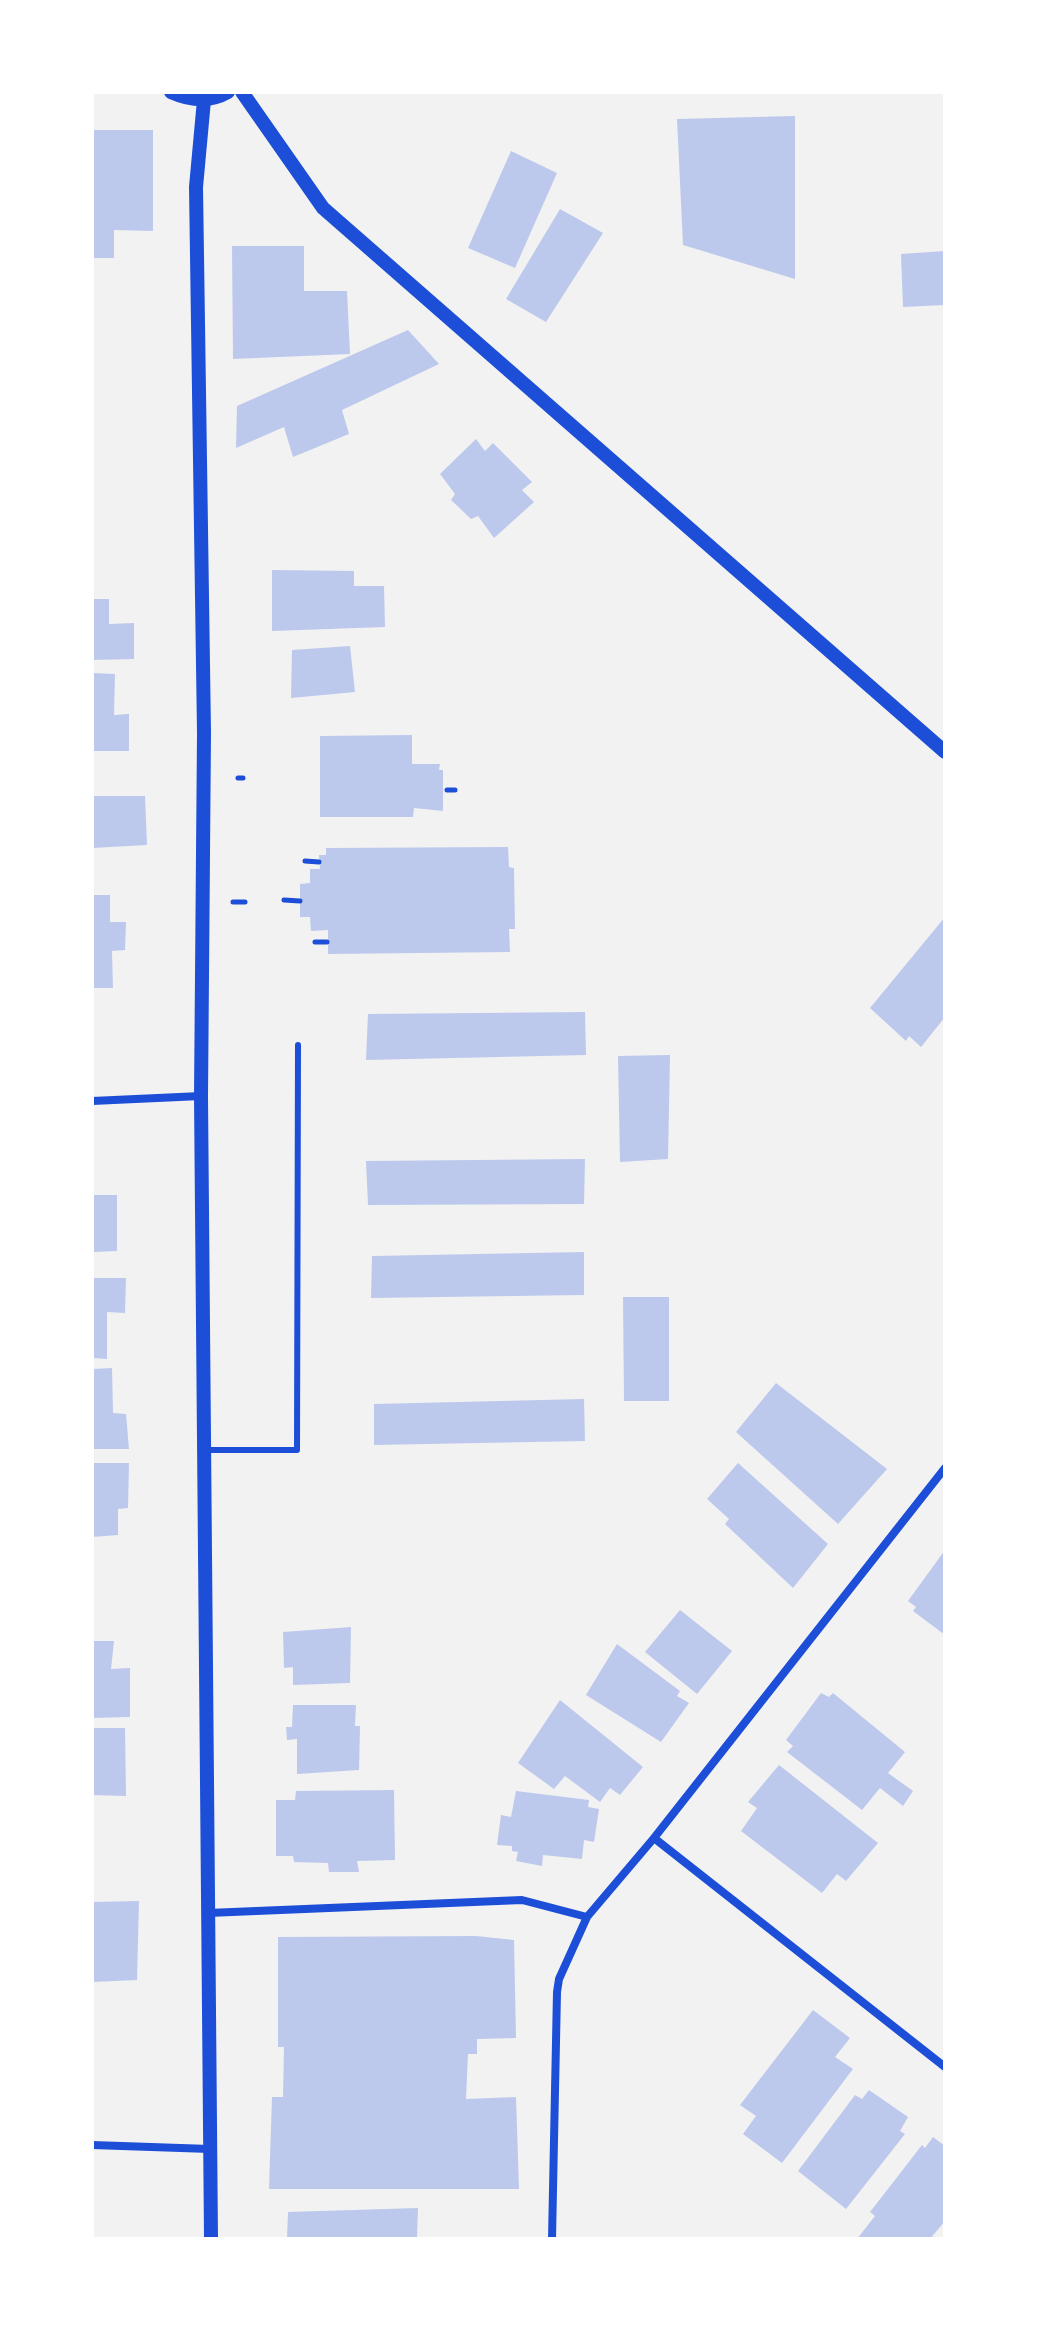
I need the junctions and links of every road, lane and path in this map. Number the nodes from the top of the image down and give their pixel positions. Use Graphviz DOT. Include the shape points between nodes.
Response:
graph roads {
  1 [pos="171,92"];
  2 [pos="228,92"];
  3 [pos="242,92"];
  4 [pos="204,100"];
  5 [pos="945,752"];
  6 [pos="447,790"];
  7 [pos="455,790"];
  8 [pos="305,861"];
  9 [pos="319,862"];
  10 [pos="284,900"];
  11 [pos="300,901"];
  12 [pos="233,902"];
  13 [pos="245,902"];
  14 [pos="315,942"];
  15 [pos="327,942"];
  16 [pos="298,1045"];
  17 [pos="201,1096"];
  18 [pos="92,1101"];
  19 [pos="204,1450"];
  20 [pos="945,1468"];
  21 [pos="654,1838"];
  22 [pos="208,1913"];
  23 [pos="587,1917"];
  24 [pos="945,2067"];
  25 [pos="92,2145"];
  26 [pos="210,2149"];
  27 [pos="211,2239"];
  28 [pos="552,2239"];
  1 -- 4 [label="street"];
  2 -- 4 [label="street"];
  3 -- 5 [label="street" via="323,208"];
  4 -- 17 [label="street" via="196,187 204,733"];
  6 -- 7 [label="path"];
  8 -- 9 [label="path"];
  10 -- 11 [label="path"];
  12 -- 13 [label="path"];
  14 -- 15 [label="path"];
  16 -- 19 [label="lane" via="297,1450"];
  17 -- 18 [label="street"];
  17 -- 19 [label="street"];
  19 -- 22 [label="street"];
  20 -- 21 [label="street"];
  21 -- 23 [label="street"];
  21 -- 24 [label="street"];
  22 -- 23 [label="street" via="522,1900"];
  22 -- 26 [label="street"];
  23 -- 28 [label="street" via="557,1992"];
  25 -- 26 [label="street"];
  26 -- 27 [label="street"];
}
